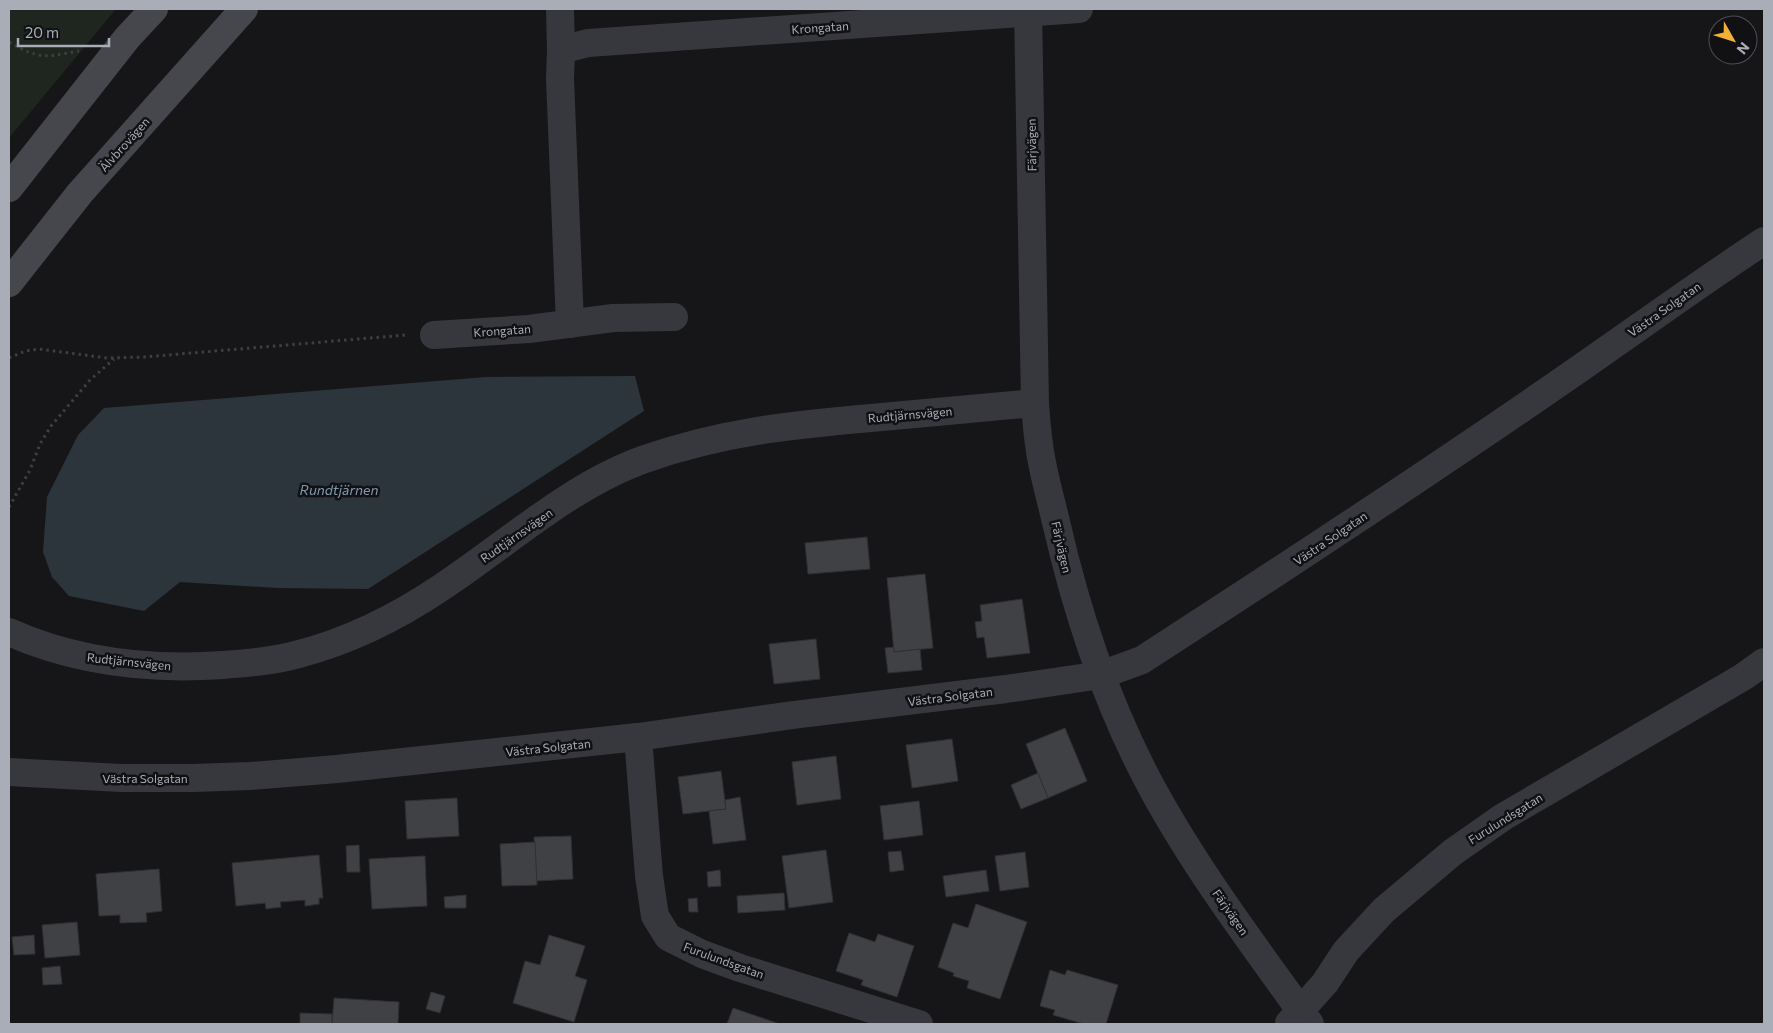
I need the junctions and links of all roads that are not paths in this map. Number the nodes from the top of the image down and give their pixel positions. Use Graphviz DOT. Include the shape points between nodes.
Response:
graph roads {
  1 [pos="154,9"];
  2 [pos="244,9"];
  3 [pos="560,9"];
  4 [pos="1080,9"];
  5 [pos="1028,10"];
  6 [pos="561,50"];
  7 [pos="9,188"];
  8 [pos="1764,241"];
  9 [pos="9,283"];
  10 [pos="674,316"];
  11 [pos="570,324"];
  12 [pos="434,335"];
  13 [pos="1035,403"];
  14 [pos="9,632"];
  15 [pos="1764,662"];
  16 [pos="1101,675"];
  17 [pos="638,737"];
  18 [pos="9,772"];
  19 [pos="1299,1020"];
  20 [pos="919,1024"];
  1 -- 7 [label="main road" via="127,38"];
  2 -- 9 [label="main road, Älvbrovägen" via="80,193"];
  3 -- 6 [label="street"];
  4 -- 5 [label="street, Krongatan"];
  5 -- 6 [label="street, Krongatan" via="588,43"];
  5 -- 13 [label="street, Färjvägen"];
  6 -- 11 [label="street"];
  8 -- 16 [label="street, Västra Solgatan" via="1305,555 1142,660"];
  10 -- 11 [label="street, Krongatan" via="614,318"];
  11 -- 12 [label="street, Krongatan"];
  13 -- 14 [label="street, Rudtjärnsvägen" via="782,426 701,442 642,460 560,504 440,589 388,620 300,654 260,662 187,668 130,664 92,659 34,643"];
  13 -- 16 [label="street, Färjvägen" via="1039,446 1067,569"];
  15 -- 19 [label="street, Furulundsgatan" via="1504,817 1453,852 1384,910 1346,951"];
  16 -- 17 [label="street, Västra Solgatan"];
  16 -- 19 [label="street, Färjvägen" via="1120,724 1152,788"];
  17 -- 18 [label="street, Västra Solgatan" via="250,776 122,778"];
  17 -- 20 [label="street, Furulundsgatan" via="649,876 655,916 668,937 733,965"];
}
